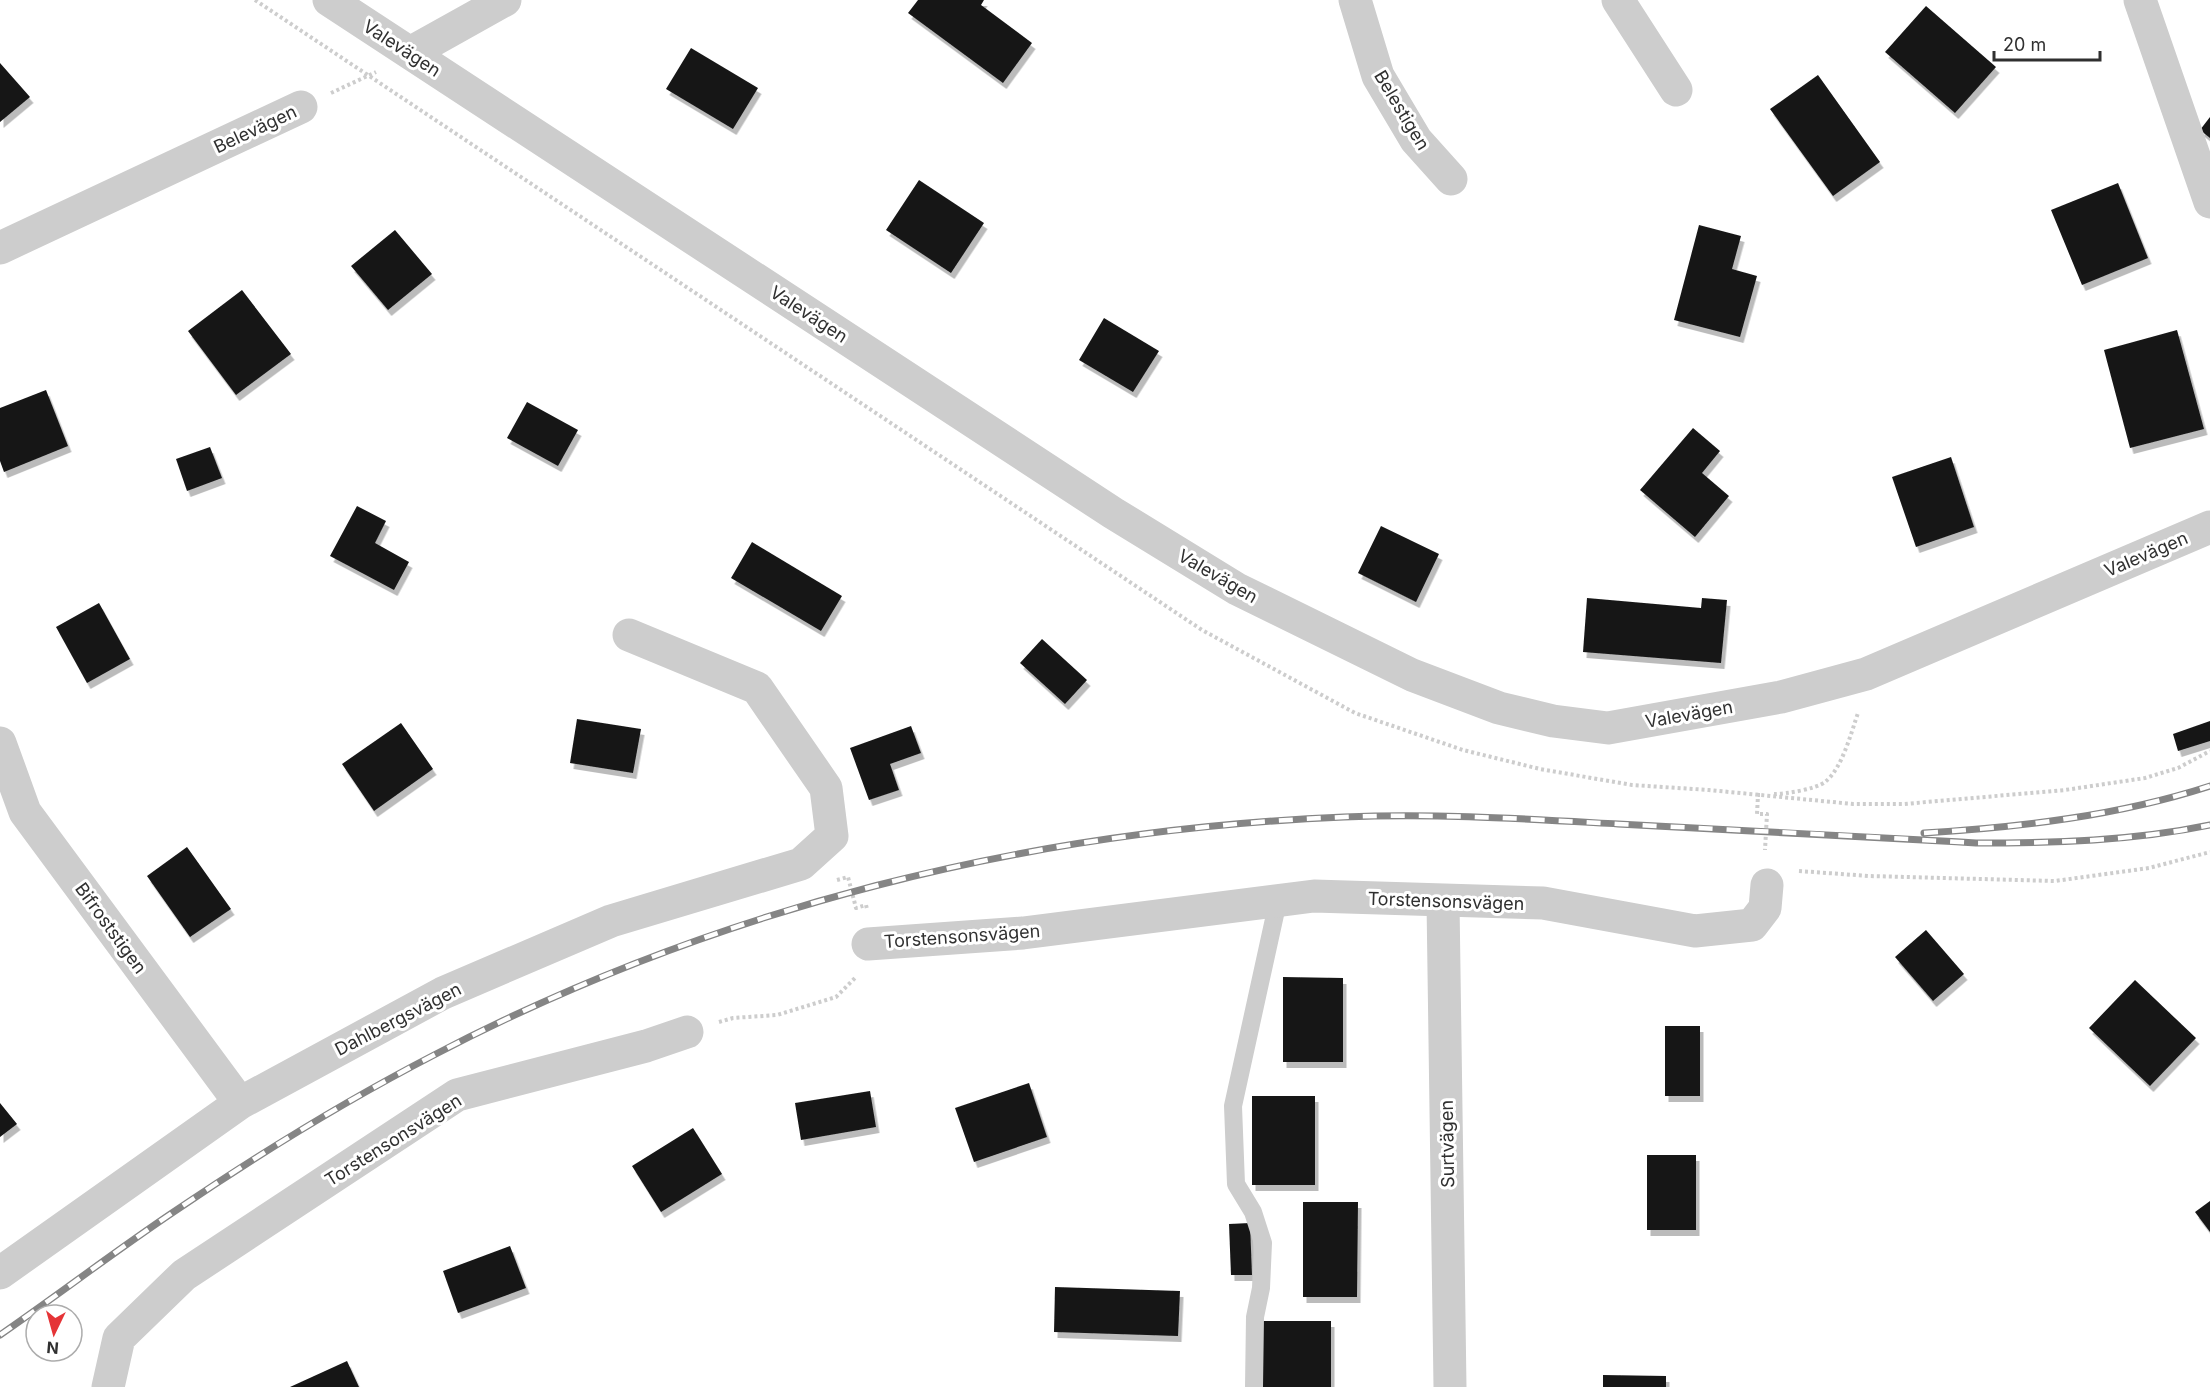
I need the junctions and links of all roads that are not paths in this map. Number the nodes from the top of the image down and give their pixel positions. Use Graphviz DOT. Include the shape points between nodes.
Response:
graph roads {
  1 [pos="329,0"];
  2 [pos="505,0"];
  3 [pos="1355,0"];
  4 [pos="1618,0"];
  5 [pos="2140,0"];
  6 [pos="410,53"];
  7 [pos="1676,90"];
  8 [pos="300,107"];
  9 [pos="1451,179"];
  10 [pos="2210,202"];
  11 [pos="0,248"];
  12 [pos="2210,527"];
  13 [pos="629,635"];
  14 [pos="0,743"];
  15 [pos="1779,878"];
  16 [pos="1278,901"];
  17 [pos="1443,902"];
  18 [pos="868,944"];
  19 [pos="687,1032"];
  20 [pos="240,1102"];
  21 [pos="0,1273"];
  22 [pos="108,1387"];
  23 [pos="1254,1387"];
  24 [pos="1450,1387"];
  1 -- 6 [label="street, Valevägen"];
  2 -- 6 [label="street"];
  3 -- 9 [label="street, Belestigen" via="1378,76 1416,140"];
  4 -- 7 [label="street"];
  5 -- 10 [label="street"];
  6 -- 12 [label="street, Valevägen" via="1113,513 1237,589 1412,675 1499,708 1553,721 1608,728 1781,697 1866,674"];
  8 -- 11 [label="street, Belevägen"];
  13 -- 20 [label="street, Dahlbergsvägen" via="757,688 826,788 832,836 801,864 611,921 443,993"];
  14 -- 20 [label="street, Bifroststigen" via="26,812"];
  15 -- 17 [label="street, Torstensonsvägen" via="1752,925 1695,931 1543,903"];
  16 -- 17 [label="street, Torstensonsvägen" via="1314,897"];
  16 -- 18 [label="street, Torstensonsvägen" via="1023,933"];
  16 -- 23 [label="lane" via="1233,1106 1236,1184 1253,1212 1263,1244 1255,1317"];
  17 -- 24 [label="street, Surtvägen"];
  19 -- 22 [label="street, Torstensonsvägen" via="457,1095 184,1275 119,1338"];
  20 -- 21 [label="street, Dahlbergsvägen"];
}
